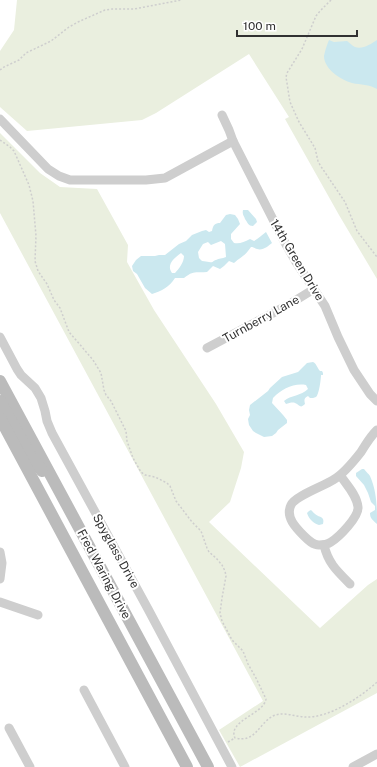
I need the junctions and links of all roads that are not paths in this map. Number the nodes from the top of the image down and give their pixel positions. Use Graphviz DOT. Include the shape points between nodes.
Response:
graph roads {
  1 [pos="222,115"];
  2 [pos="0,119"];
  3 [pos="233,141"];
  4 [pos="314,289"];
  5 [pos="0,337"];
  6 [pos="207,348"];
  7 [pos="0,381"];
  8 [pos="0,401"];
  9 [pos="377,401"];
  10 [pos="0,418"];
  11 [pos="377,430"];
  12 [pos="340,475"];
  13 [pos="60,493"];
  14 [pos="324,545"];
  15 [pos="0,552"];
  16 [pos="0,579"];
  17 [pos="350,584"];
  18 [pos="0,602"];
  19 [pos="38,615"];
  20 [pos="84,690"];
  21 [pos="9,728"];
  22 [pos="377,754"];
  23 [pos="30,767"];
  24 [pos="125,767"];
  25 [pos="187,767"];
  26 [pos="208,767"];
  27 [pos="232,767"];
  28 [pos="353,767"];
  1 -- 3 [label="street, 14th Green Drive"];
  2 -- 3 [label="street" via="48,169 70,180 165,178"];
  3 -- 4 [label="street, 14th Green Drive" via="284,241"];
  4 -- 6 [label="street, Turnberry Lane"];
  4 -- 9 [label="street, 14th Green Drive" via="325,306 354,370"];
  5 -- 27 [label="street, Spyglass Drive" via="21,375 35,388 41,398 52,433"];
  7 -- 13 [label="main road, Fred Waring Drive"];
  8 -- 13 [label="main road" via="31,457"];
  10 -- 25 [label="main road, Fred Waring Drive"];
  11 -- 12 [label="street"];
  12 -- 14 [label="street" via="356,500 358,511 353,521 338,536"];
  12 -- 14 [label="street" via="293,501 289,513 294,526 309,541"];
  13 -- 26 [label="main road, Fred Waring Drive"];
  14 -- 17 [label="street" via="331,565"];
  15 -- 16 [label="street"];
  18 -- 19 [label="street"];
  20 -- 24 [label="street"];
  21 -- 23 [label="street"];
  22 -- 28 [label="street"];
}
